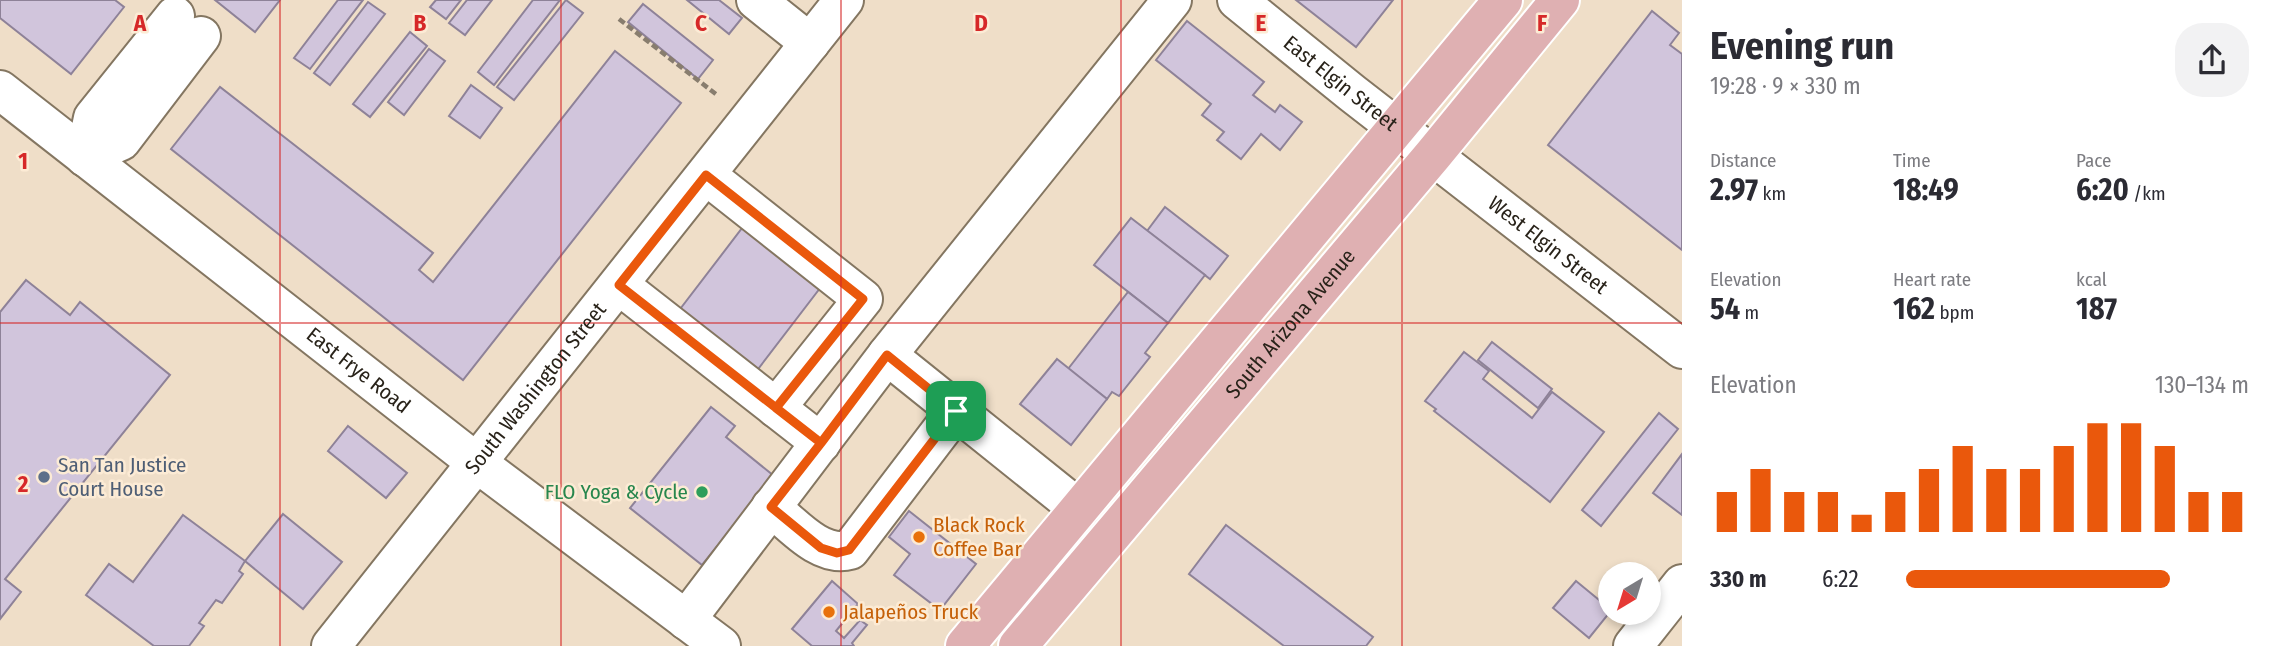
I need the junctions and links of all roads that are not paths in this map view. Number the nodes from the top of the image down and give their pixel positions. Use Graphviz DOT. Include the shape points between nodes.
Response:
graph roads {
  1 [pos="756,0"];
  2 [pos="844,0"];
  3 [pos="1172,0"];
  4 [pos="1237,0"];
  5 [pos="1503,0"];
  6 [pos="1560,0"];
  7 [pos="188,26"];
  8 [pos="810,43"];
  9 [pos="0,90"];
  10 [pos="1415,141"];
  11 [pos="85,157"];
  12 [pos="706,175"];
  13 [pos="619,285"];
  14 [pos="1682,349"];
  15 [pos="887,355"];
  16 [pos="776,408"];
  17 [pos="956,411"];
  18 [pos="821,443"];
  19 [pos="477,463"];
  20 [pos="771,507"];
  21 [pos="1079,509"];
  22 [pos="1026,573"];
  23 [pos="1682,584"];
  24 [pos="1058,598"];
  25 [pos="686,620"];
  26 [pos="966,645"];
  27 [pos="331,646"];
  28 [pos="721,646"];
  29 [pos="1018,646"];
  30 [pos="1633,646"];
  1 -- 8 [label="street"];
  2 -- 8 [label="street, South Washington Street"];
  3 -- 15 [label="street"];
  4 -- 10 [label="street, East Elgin Street"];
  5 -- 10 [label="main road, South Arizona Avenue"];
  6 -- 10 [label="main road, South Arizona Avenue"];
  7 -- 11 [label="street" via="93,118"];
  8 -- 12 [label="street, South Washington Street"];
  9 -- 11 [label="street, East Frye Road"];
  10 -- 14 [label="street, West Elgin Street"];
  10 -- 21 [label="main road, South Arizona Avenue" via="1283,261"];
  10 -- 24 [label="main road, South Arizona Avenue"];
  11 -- 19 [label="street, East Frye Road"];
  12 -- 13 [label="street, South Washington Street"];
  12 -- 16 [label="street" via="863,299"];
  13 -- 16 [label="street"];
  13 -- 19 [label="street, South Washington Street"];
  15 -- 17 [label="street"];
  15 -- 18 [label="street"];
  16 -- 18 [label="street"];
  17 -- 20 [label="street" via="849,550 837,553 821,548"];
  17 -- 21 [label="street"];
  18 -- 20 [label="street"];
  19 -- 25 [label="street, East Frye Road"];
  19 -- 27 [label="street, South Washington Street"];
  20 -- 25 [label="street"];
  21 -- 22 [label="main road, South Arizona Avenue"];
  22 -- 24 [label="main road"];
  22 -- 26 [label="main road, South Arizona Avenue"];
  23 -- 30 [label="street"];
  24 -- 29 [label="main road, South Arizona Avenue"];
  25 -- 28 [label="street, East Frye Road"];
}
